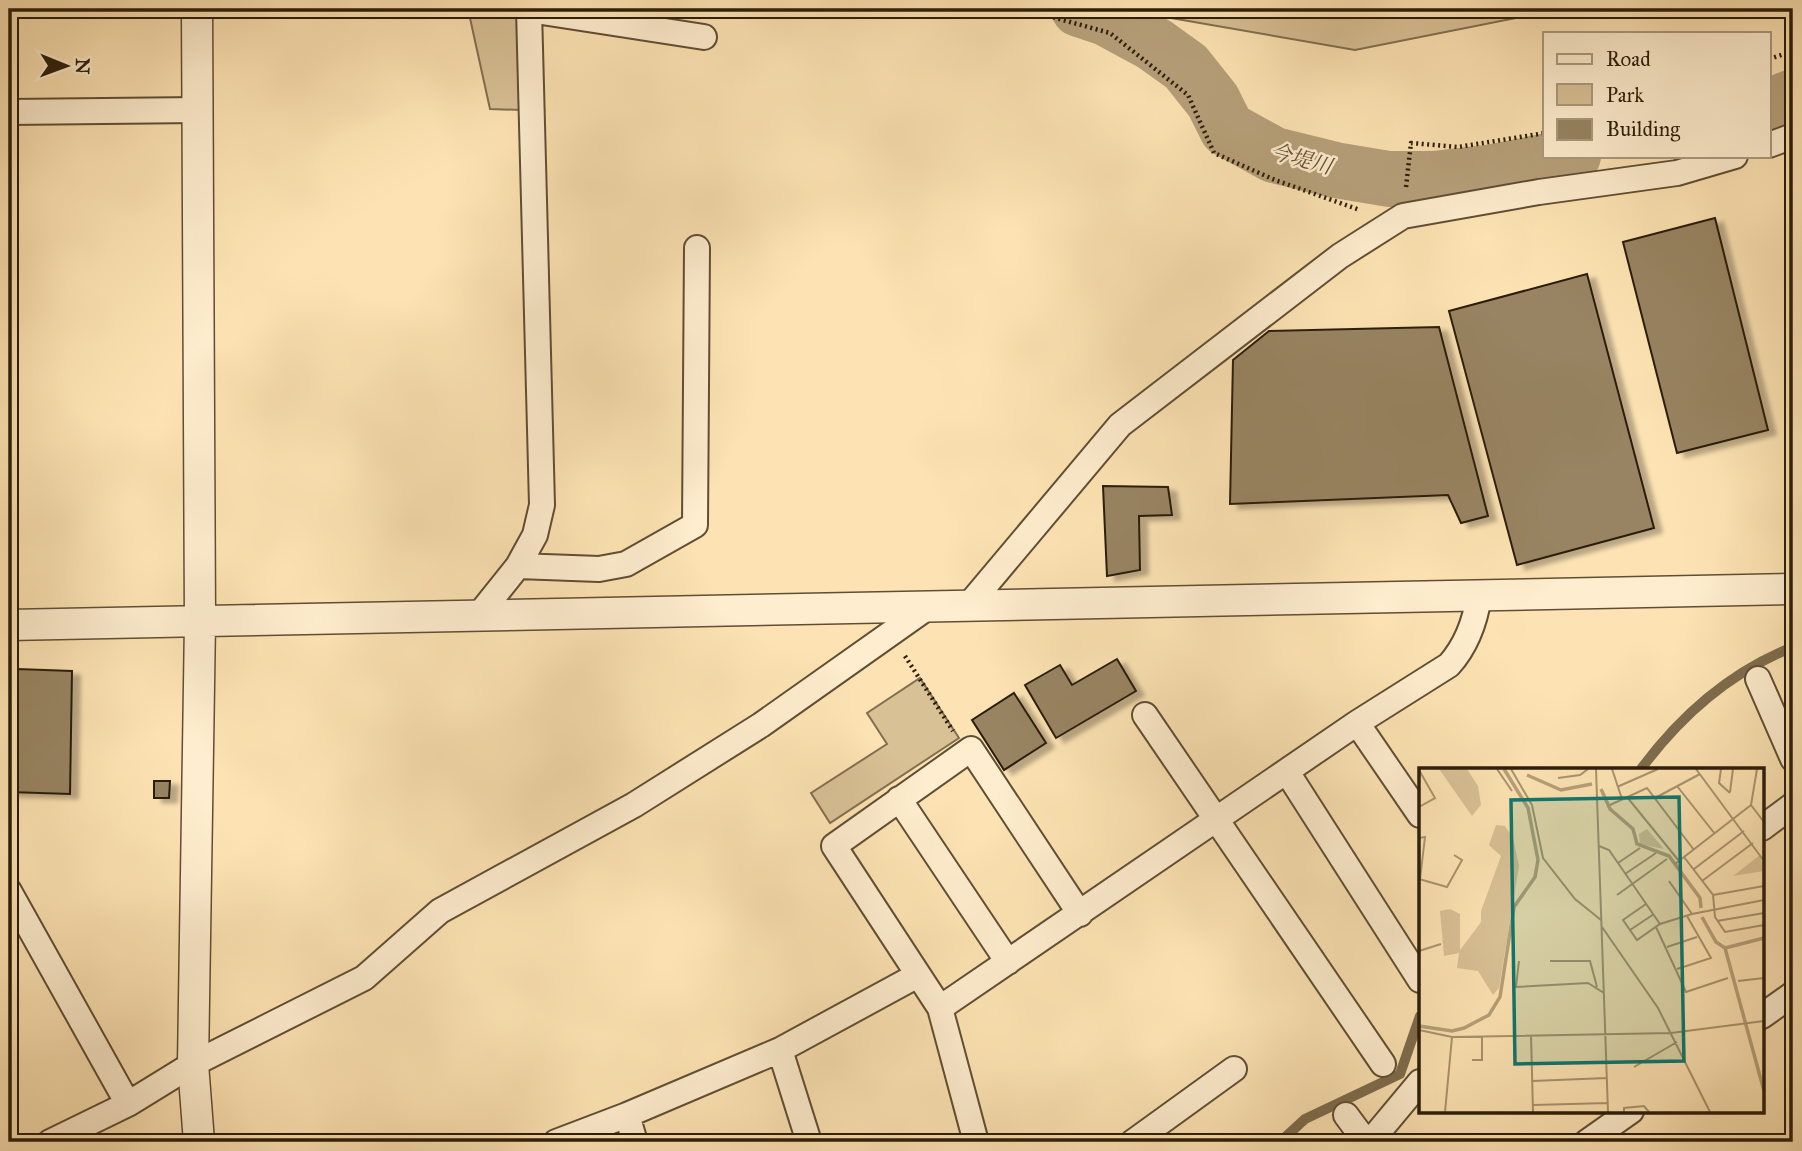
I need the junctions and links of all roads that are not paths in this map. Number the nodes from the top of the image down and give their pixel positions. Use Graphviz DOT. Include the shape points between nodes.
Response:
graph roads {
  1 [pos="197,9"];
  2 [pos="704,37"];
  3 [pos="198,110"];
  4 [pos="9,112"];
  5 [pos="1793,136"];
  6 [pos="1770,145"];
  7 [pos="1728,158"];
  8 [pos="697,248"];
  9 [pos="518,566"];
  10 [pos="1793,589"];
  11 [pos="1479,596"];
  12 [pos="968,606"];
  13 [pos="928,607"];
  14 [pos="478,616"];
  15 [pos="200,622"];
  16 [pos="9,625"];
  17 [pos="1758,679"];
  18 [pos="1145,715"];
  19 [pos="1357,723"];
  20 [pos="1793,759"];
  21 [pos="1287,772"];
  22 [pos="899,799"];
  23 [pos="1793,804"];
  24 [pos="1419,814"];
  25 [pos="1218,819"];
  26 [pos="1764,826"];
  27 [pos="9,891"];
  28 [pos="1080,914"];
  29 [pos="1008,962"];
  30 [pos="918,975"];
  31 [pos="1419,978"];
  32 [pos="1793,994"];
  33 [pos="940,1008"];
  34 [pos="1764,1015"];
  35 [pos="780,1050"];
  36 [pos="193,1064"];
  37 [pos="1383,1064"];
  38 [pos="1234,1069"];
  39 [pos="1419,1083"];
  40 [pos="128,1104"];
  41 [pos="1629,1112"];
  42 [pos="627,1115"];
  43 [pos="1346,1115"];
  44 [pos="50,1142"];
  45 [pos="199,1142"];
  46 [pos="556,1142"];
  47 [pos="635,1142"];
  48 [pos="809,1142"];
  49 [pos="976,1142"];
  50 [pos="1133,1142"];
  51 [pos="1368,1142"];
  52 [pos="1587,1142"];
  1 -- 3 [label="street"];
  2 -- 9 [label="street" via="529,10 542,505 536,535"];
  3 -- 4 [label="street"];
  3 -- 15 [label="street"];
  5 -- 6 [label="street"];
  7 -- 12 [label="street" via="1677,173 1539,192 1399,219 1340,256 1119,425"];
  8 -- 9 [label="street" via="695,525 626,564 599,569"];
  9 -- 14 [label="street"];
  10 -- 11 [label="street"];
  11 -- 12 [label="street"];
  11 -- 19 [label="street" via="1476,620 1449,665"];
  12 -- 13 [label="street"];
  13 -- 14 [label="street"];
  13 -- 36 [label="street" via="761,725 634,805 440,911 364,978"];
  14 -- 15 [label="street"];
  15 -- 16 [label="street"];
  15 -- 36 [label="street"];
  17 -- 20 [label="street"];
  18 -- 25 [label="street"];
  19 -- 21 [label="street"];
  19 -- 24 [label="street"];
  21 -- 25 [label="street"];
  21 -- 31 [label="street"];
  22 -- 28 [label="street" via="971,749"];
  22 -- 29 [label="street"];
  22 -- 30 [label="street" via="834,846"];
  23 -- 26 [label="street"];
  25 -- 28 [label="street"];
  25 -- 37 [label="street"];
  27 -- 40 [label="street"];
  28 -- 29 [label="street"];
  29 -- 33 [label="street"];
  30 -- 33 [label="street"];
  30 -- 35 [label="street"];
  32 -- 34 [label="street"];
  33 -- 49 [label="street"];
  35 -- 42 [label="street"];
  35 -- 48 [label="street"];
  36 -- 40 [label="street"];
  36 -- 45 [label="street"];
  38 -- 50 [label="street"];
  39 -- 51 [label="street"];
  40 -- 44 [label="street"];
  41 -- 52 [label="street"];
  42 -- 46 [label="street"];
  42 -- 47 [label="street"];
  43 -- 51 [label="street"];
}
